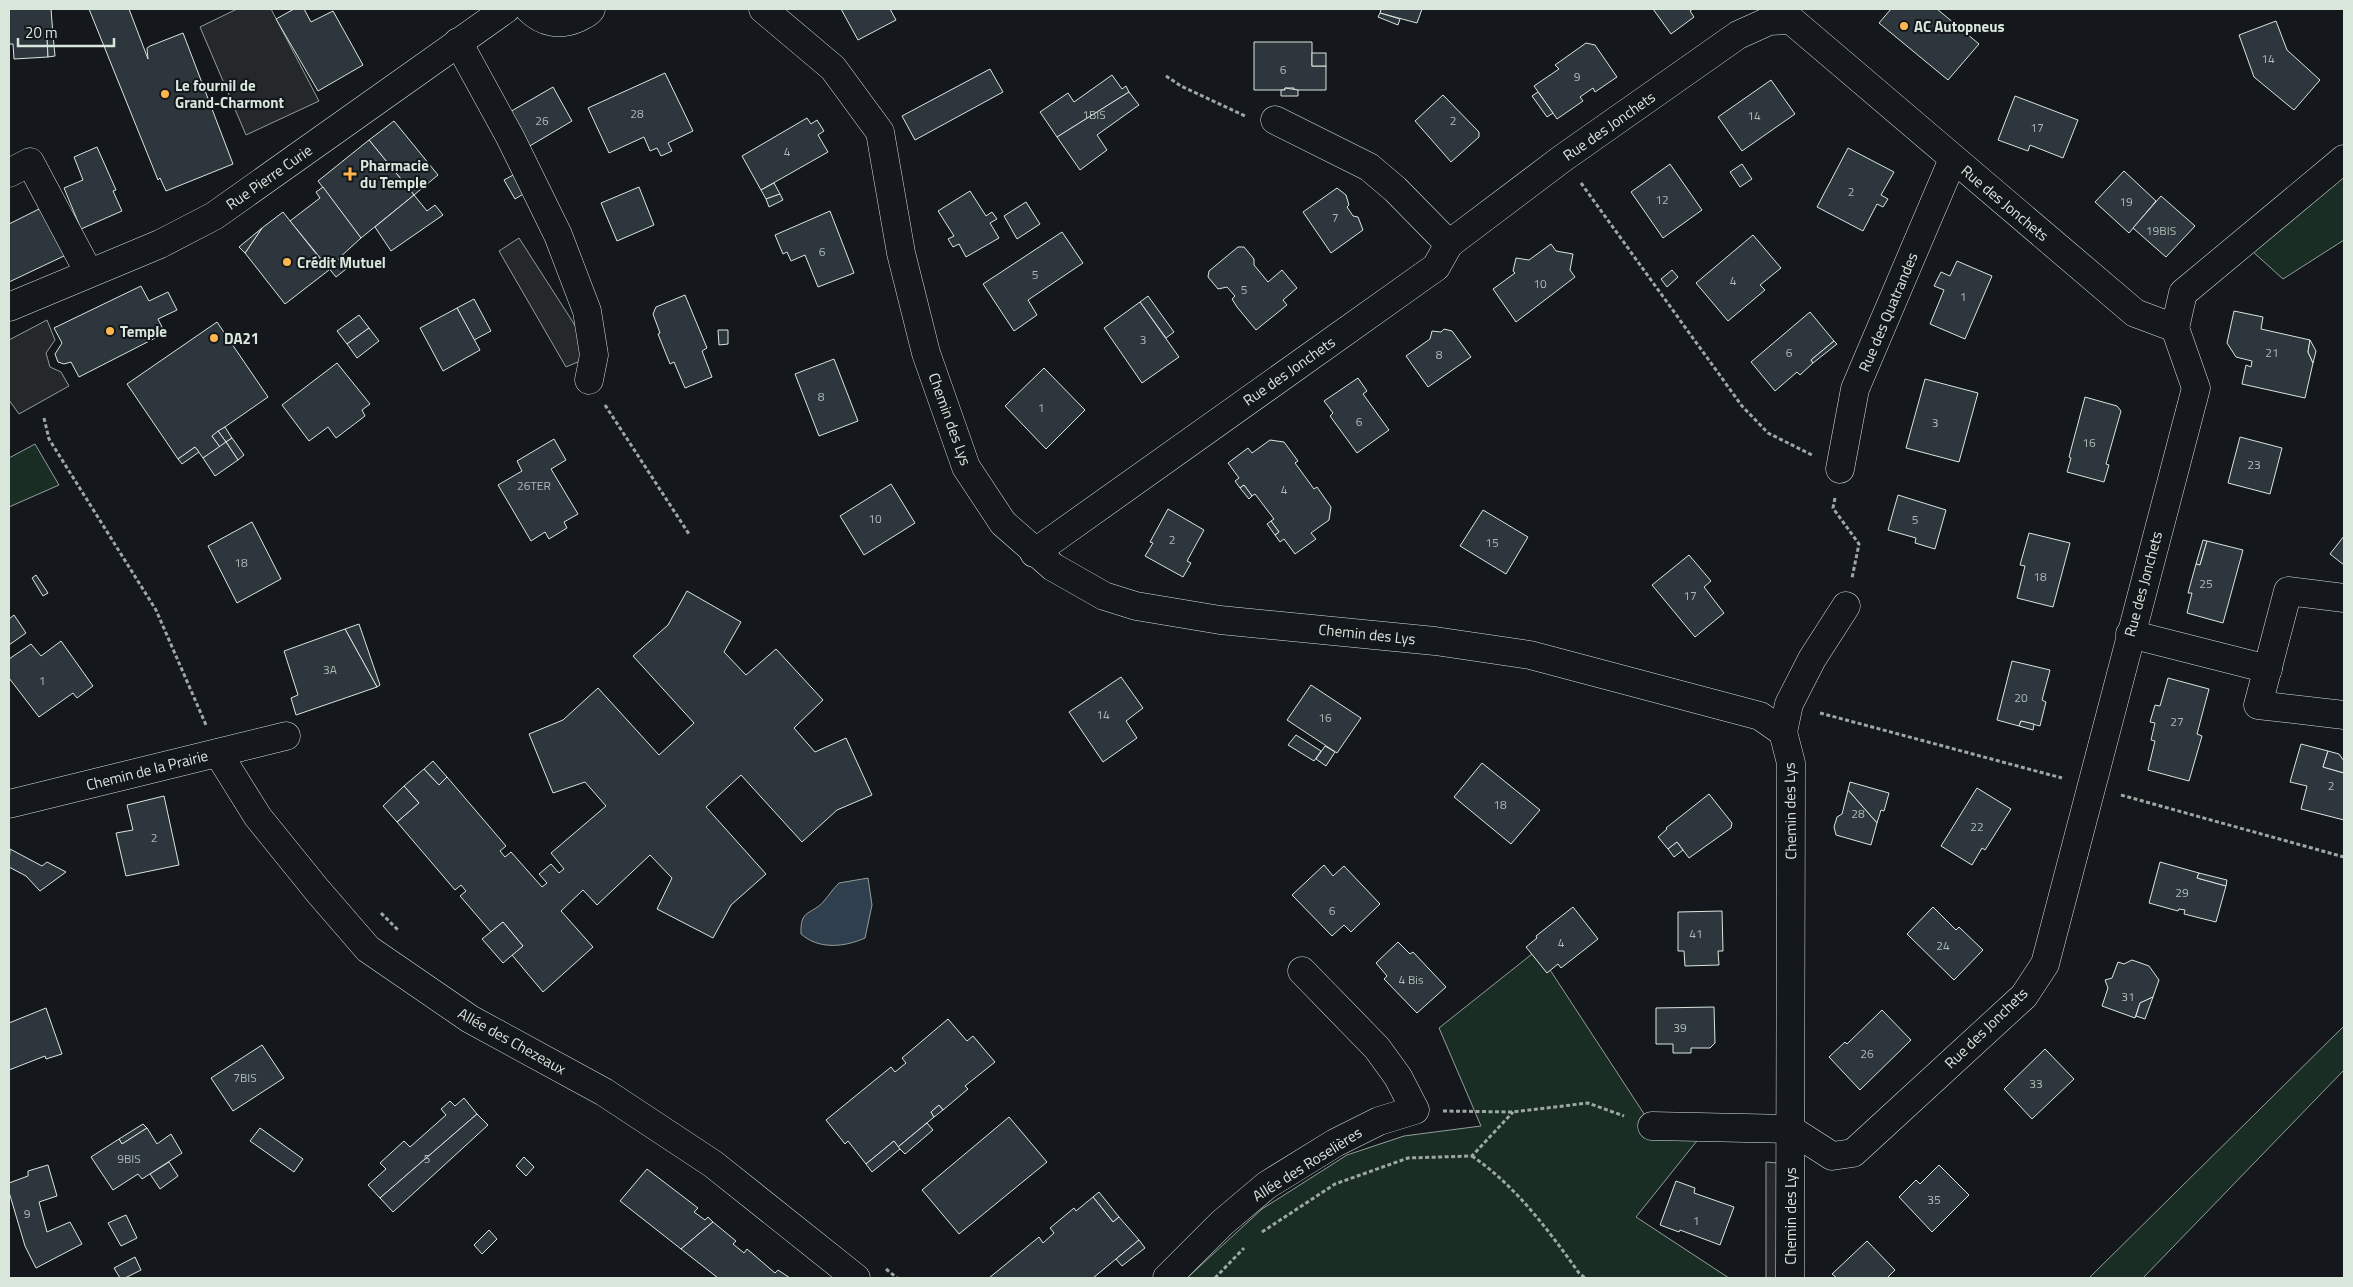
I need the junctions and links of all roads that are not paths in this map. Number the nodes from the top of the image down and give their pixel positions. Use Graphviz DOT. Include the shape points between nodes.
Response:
graph roads {
  1 [pos="506,9"];
  2 [pos="529,9"];
  3 [pos="591,9"];
  4 [pos="763,9"];
  5 [pos="458,42"];
  6 [pos="1275,120"];
  7 [pos="1953,159"];
  8 [pos="2344,159"];
  9 [pos="9,173"];
  10 [pos="1449,244"];
  11 [pos="89,273"];
  12 [pos="9,307"];
  13 [pos="2176,328"];
  14 [pos="589,380"];
  15 [pos="1840,469"];
  16 [pos="1034,552"];
  17 [pos="2344,598"];
  18 [pos="1846,606"];
  19 [pos="2130,634"];
  20 [pos="2268,669"];
  21 [pos="2344,715"];
  22 [pos="1783,732"];
  23 [pos="286,736"];
  24 [pos="218,753"];
  25 [pos="9,804"];
  26 [pos="1302,971"];
  27 [pos="1652,1126"];
  28 [pos="1790,1129"];
  29 [pos="856,1278"];
  30 [pos="1167,1278"];
  31 [pos="1790,1278"];
  1 -- 5 [label="street, Rue Pierre Curie"];
  2 -- 3 [label="street" via="539,19 564,24"];
  4 -- 16 [label="street, Chemin des Lys" via="833,68 880,132 901,253 926,353 945,412 966,467 1003,523"];
  5 -- 11 [label="street, Rue Pierre Curie" via="214,216 160,244"];
  5 -- 14 [label="street" via="510,136 558,234 587,311 594,355"];
  6 -- 10 [label="street" via="1369,167"];
  7 -- 10 [label="street, Rue des Jonchets" via="1791,20 1769,21 1738,35 1563,158"];
  7 -- 13 [label="street, Rue des Jonchets" via="2135,313"];
  7 -- 15 [label="street, Rue des Quatrandes" via="1855,389"];
  8 -- 13 [label="street" via="2183,293"];
  9 -- 11 [label="street" via="30,162"];
  10 -- 16 [label="street, Rue des Jonchets" via="1436,267"];
  11 -- 12 [label="street, Rue Pierre Curie"];
  13 -- 19 [label="street, Rue des Jonchets" via="2196,388"];
  16 -- 22 [label="street, Chemin des Lys" via="1053,567 1104,596 1136,606 1220,620 1435,641 1530,655 1760,716"];
  17 -- 20 [label="street" via="2288,591"];
  18 -- 22 [label="street" via="1789,704"];
  19 -- 20 [label="street"];
  19 -- 28 [label="street, Rue des Jonchets" via="2045,964 2024,996 1853,1153 1832,1156"];
  20 -- 21 [label="street" via="2258,705"];
  22 -- 28 [label="street, Chemin des Lys" via="1791,763"];
  23 -- 24 [label="street, Chemin de la Prairie"];
  24 -- 25 [label="street, Chemin de la Prairie"];
  24 -- 29 [label="street, Allée des Chezeaux" via="258,817 368,949 470,1019 604,1092 714,1164"];
  26 -- 30 [label="street, Allée des Roselières" via="1378,1048 1415,1110 1379,1120 1267,1185 1222,1223"];
  27 -- 28 [label="street"];
  28 -- 31 [label="street, Chemin des Lys"];
}
